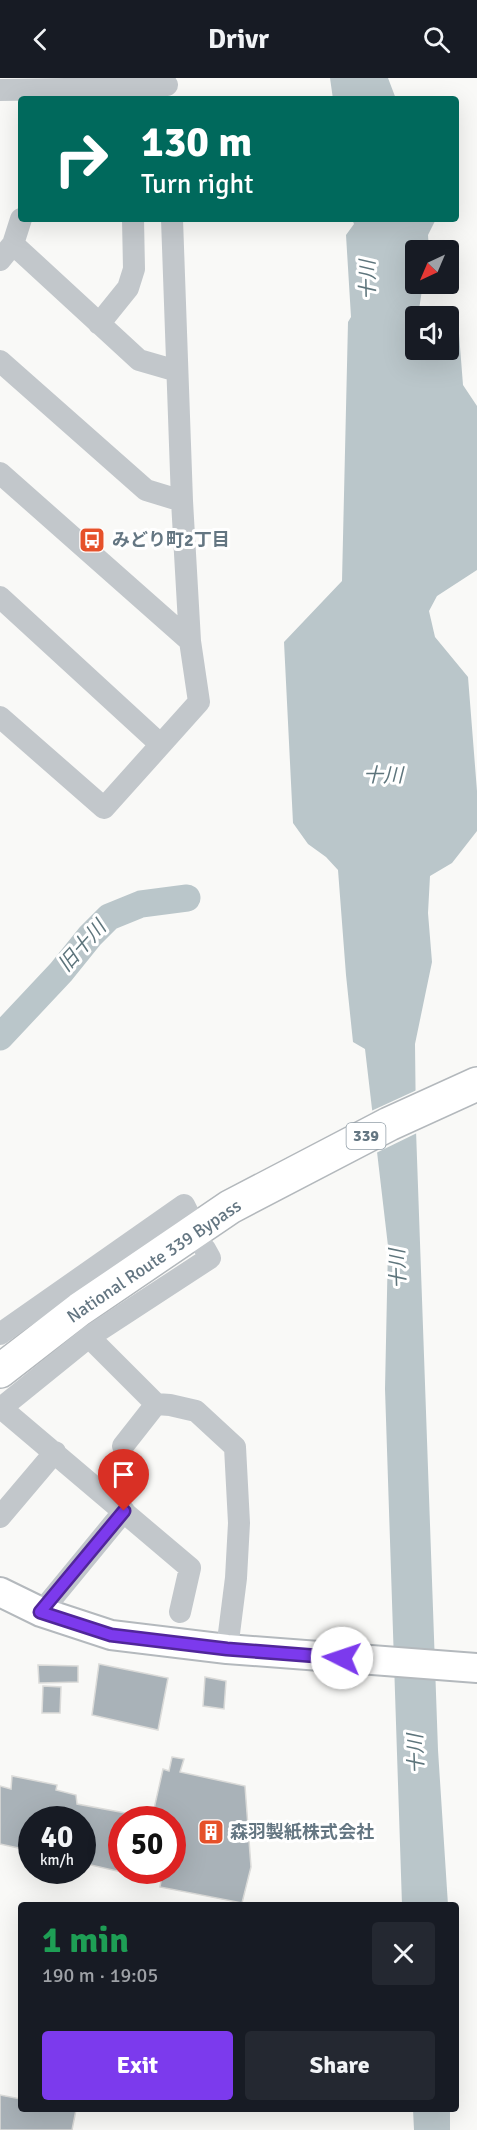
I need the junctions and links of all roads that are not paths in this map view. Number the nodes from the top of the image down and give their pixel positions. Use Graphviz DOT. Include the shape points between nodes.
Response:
graph roads {
  1 [pos="167,87"];
  2 [pos="0,90"];
  3 [pos="130,94"];
  4 [pos="34,95"];
  5 [pos="20,222"];
  6 [pos="133,222"];
  7 [pos="172,222"];
  8 [pos="7,252"];
  9 [pos="99,324"];
  10 [pos="0,361"];
  11 [pos="177,371"];
  12 [pos="0,473"];
  13 [pos="182,501"];
  14 [pos="0,597"];
  15 [pos="190,641"];
  16 [pos="1,721"];
  17 [pos="160,744"];
  18 [pos="477,1084"];
  19 [pos="189,1215"];
  20 [pos="205,1250"];
  21 [pos="0,1334"];
  22 [pos="89,1337"];
  23 [pos="0,1371"];
  24 [pos="156,1404"];
  25 [pos="1,1408"];
  26 [pos="123,1446"];
  27 [pos="55,1452"];
  28 [pos="124,1511"];
  29 [pos="0,1516"];
  30 [pos="0,1592"];
  31 [pos="40,1612"];
  32 [pos="180,1612"];
  33 [pos="227,1649"];
  34 [pos="477,1668"];
  1 -- 3 [label="street"];
  2 -- 4 [label="street"];
  3 -- 4 [label="street"];
  5 -- 8 [label="street"];
  6 -- 9 [label="street" via="134,269 128,288"];
  7 -- 11 [label="street"];
  8 -- 9 [label="street"];
  9 -- 11 [label="street" via="139,360"];
  10 -- 13 [label="street" via="146,490"];
  11 -- 13 [label="street"];
  12 -- 15 [label="street"];
  13 -- 15 [label="street"];
  14 -- 17 [label="street"];
  15 -- 17 [label="street" via="199,702"];
  16 -- 17 [label="street" via="104,808"];
  18 -- 23 [label="highway, National Route 339 Bypass / 339" via="389,1124 230,1207 80,1309"];
  19 -- 21 [label="street" via="184,1205"];
  20 -- 22 [label="street" via="210,1258"];
  22 -- 24 [label="street"];
  22 -- 25 [label="street"];
  24 -- 26 [label="street"];
  24 -- 33 [label="street" via="196,1411 235,1447 239,1523"];
  25 -- 27 [label="street"];
  27 -- 28 [label="street"];
  27 -- 29 [label="street"];
  28 -- 31 [label="street"];
  28 -- 32 [label="street" via="190,1568"];
  30 -- 31 [label="main road"];
  31 -- 33 [label="main road" via="111,1635"];
  33 -- 34 [label="main road"];
}
